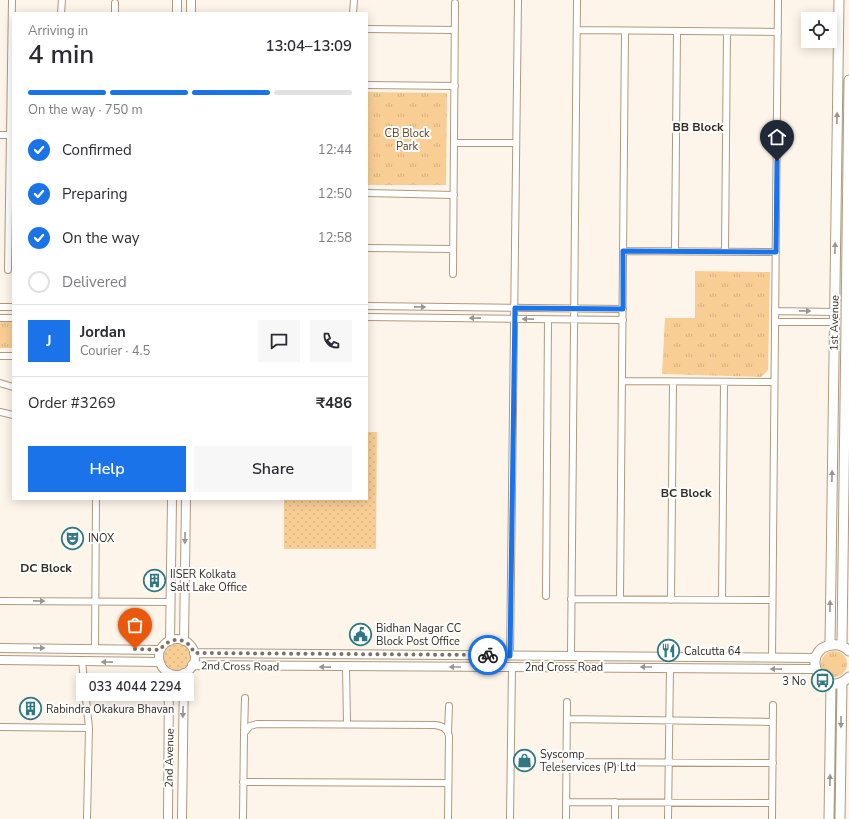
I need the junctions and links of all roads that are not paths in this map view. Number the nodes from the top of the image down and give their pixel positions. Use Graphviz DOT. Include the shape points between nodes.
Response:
graph roads {
  1 [pos="12,0"];
  2 [pos="62,0"];
  3 [pos="177,0"];
  4 [pos="191,0"];
  5 [pos="354,0"];
  6 [pos="518,0"];
  7 [pos="577,0"];
  8 [pos="778,0"];
  9 [pos="839,0"];
  10 [pos="115,3"];
  11 [pos="455,3"];
  12 [pos="61,12"];
  13 [pos="115,12"];
  14 [pos="177,12"];
  15 [pos="191,12"];
  16 [pos="353,12"];
  17 [pos="12,26"];
  18 [pos="368,29"];
  19 [pos="455,30"];
  20 [pos="577,30"];
  21 [pos="626,31"];
  22 [pos="677,31"];
  23 [pos="727,32"];
  24 [pos="778,32"];
  25 [pos="849,80"];
  26 [pos="12,83"];
  27 [pos="368,85"];
  28 [pos="455,86"];
  29 [pos="837,101"];
  30 [pos="849,101"];
  31 [pos="0,135"];
  32 [pos="10,136"];
  33 [pos="454,143"];
  34 [pos="516,143"];
  35 [pos="11,189"];
  36 [pos="368,193"];
  37 [pos="454,195"];
  38 [pos="11,245"];
  39 [pos="368,248"];
  40 [pos="454,249"];
  41 [pos="623,251"];
  42 [pos="675,251"];
  43 [pos="725,251"];
  44 [pos="776,252"];
  45 [pos="835,264"];
  46 [pos="846,265"];
  47 [pos="8,270"];
  48 [pos="453,274"];
  49 [pos="368,306"];
  50 [pos="0,307"];
  51 [pos="12,307"];
  52 [pos="404,307"];
  53 [pos="515,308"];
  54 [pos="574,309"];
  55 [pos="623,309"];
  56 [pos="775,311"];
  57 [pos="834,312"];
  58 [pos="847,312"];
  59 [pos="368,317"];
  60 [pos="0,318"];
  61 [pos="12,318"];
  62 [pos="404,318"];
  63 [pos="514,319"];
  64 [pos="548,320"];
  65 [pos="574,320"];
  66 [pos="623,320"];
  67 [pos="775,322"];
  68 [pos="833,322"];
  69 [pos="847,322"];
  70 [pos="0,356"];
  71 [pos="12,356"];
  72 [pos="622,382"];
  73 [pos="673,382"];
  74 [pos="724,382"];
  75 [pos="774,382"];
  76 [pos="0,383"];
  77 [pos="12,387"];
  78 [pos="0,412"];
  79 [pos="12,415"];
  80 [pos="96,500"];
  81 [pos="172,500"];
  82 [pos="186,500"];
  83 [pos="831,549"];
  84 [pos="843,549"];
  85 [pos="546,596"];
  86 [pos="571,599"];
  87 [pos="620,599"];
  88 [pos="0,600"];
  89 [pos="671,600"];
  90 [pos="722,600"];
  91 [pos="772,600"];
  92 [pos="95,602"];
  93 [pos="170,602"];
  94 [pos="170,640"];
  95 [pos="184,641"];
  96 [pos="830,645"];
  97 [pos="0,648"];
  98 [pos="95,649"];
  99 [pos="846,649"];
  100 [pos="160,650"];
  101 [pos="194,653"];
  102 [pos="381,654"];
  103 [pos="510,656"];
  104 [pos="542,656"];
  105 [pos="571,656"];
  106 [pos="749,658"];
  107 [pos="772,658"];
  108 [pos="816,658"];
  109 [pos="0,660"];
  110 [pos="82,662"];
  111 [pos="160,662"];
  112 [pos="192,665"];
  113 [pos="512,666"];
  114 [pos="541,666"];
  115 [pos="346,667"];
  116 [pos="382,667"];
  117 [pos="670,668"];
  118 [pos="749,668"];
  119 [pos="815,669"];
  120 [pos="169,673"];
  121 [pos="184,673"];
  122 [pos="845,680"];
  123 [pos="831,684"];
  124 [pos="245,698"];
  125 [pos="567,702"];
  126 [pos="773,705"];
  127 [pos="449,706"];
  128 [pos="567,719"];
  129 [pos="669,720"];
  130 [pos="773,722"];
  131 [pos="347,724"];
  132 [pos="0,728"];
  133 [pos="89,728"];
  134 [pos="448,732"];
  135 [pos="244,733"];
  136 [pos="566,762"];
  137 [pos="668,762"];
  138 [pos="773,763"];
  139 [pos="243,782"];
  140 [pos="448,783"];
  141 [pos="566,802"];
  142 [pos="615,802"];
  143 [pos="668,803"];
  144 [pos="772,803"];
  145 [pos="87,819"];
  146 [pos="168,819"];
  147 [pos="182,819"];
  148 [pos="243,819"];
  149 [pos="448,819"];
  150 [pos="510,819"];
  151 [pos="566,819"];
  152 [pos="615,819"];
  153 [pos="668,819"];
  154 [pos="772,819"];
  155 [pos="829,819"];
  156 [pos="840,819"];
  1 -- 17 [label="street"];
  2 -- 12 [label="street"];
  3 -- 14 [label="street"];
  4 -- 15 [label="street"];
  5 -- 16 [label="street"];
  6 -- 34 [label="street"];
  7 -- 20 [label="street"];
  8 -- 24 [label="street"];
  9 -- 29 [label="main road, 1st Avenue"];
  10 -- 13 [label="street"];
  11 -- 19 [label="street"];
  17 -- 26 [label="street"];
  18 -- 19 [label="street"];
  19 -- 28 [label="street"];
  20 -- 21 [label="street"];
  20 -- 54 [label="street"];
  21 -- 22 [label="street"];
  21 -- 41 [label="street"];
  22 -- 23 [label="street"];
  22 -- 42 [label="street"];
  23 -- 24 [label="street"];
  23 -- 43 [label="street"];
  24 -- 44 [label="street"];
  25 -- 30 [label="main road, 1st Avenue"];
  26 -- 32 [label="street"];
  27 -- 28 [label="street"];
  28 -- 33 [label="street"];
  29 -- 30 [label="main road"];
  45 -- 29 [label="main road, 1st Avenue, one-way"];
  30 -- 46 [label="main road, 1st Avenue"];
  31 -- 32 [label="street"];
  32 -- 35 [label="street"];
  33 -- 34 [label="street"];
  33 -- 37 [label="street"];
  34 -- 53 [label="street"];
  35 -- 38 [label="street"];
  36 -- 37 [label="street"];
  37 -- 40 [label="street"];
  38 -- 47 [label="street"];
  39 -- 40 [label="street"];
  40 -- 48 [label="street"];
  41 -- 42 [label="street"];
  41 -- 55 [label="street"];
  42 -- 43 [label="street"];
  43 -- 44 [label="street"];
  44 -- 56 [label="street"];
  45 -- 46 [label="main road"];
  45 -- 57 [label="main road, 1st Avenue"];
  46 -- 58 [label="main road, 1st Avenue"];
  49 -- 52 [label="street"];
  50 -- 51 [label="street"];
  52 -- 53 [label="street, one-way"];
  52 -- 62 [label="street"];
  53 -- 54 [label="street"];
  53 -- 63 [label="street"];
  54 -- 55 [label="street"];
  54 -- 65 [label="street"];
  55 -- 66 [label="street"];
  56 -- 57 [label="street, one-way"];
  56 -- 67 [label="street"];
  57 -- 68 [label="main road, 1st Avenue"];
  58 -- 69 [label="main road, 1st Avenue"];
  59 -- 62 [label="street"];
  60 -- 61 [label="street"];
  63 -- 62 [label="street, one-way"];
  64 -- 63 [label="street, one-way"];
  63 -- 103 [label="street"];
  64 -- 65 [label="street"];
  64 -- 85 [label="street"];
  65 -- 66 [label="street"];
  65 -- 86 [label="street"];
  66 -- 72 [label="street"];
  67 -- 68 [label="street"];
  67 -- 75 [label="street"];
  83 -- 68 [label="main road, 1st Avenue, one-way"];
  69 -- 84 [label="main road, 1st Avenue"];
  70 -- 71 [label="street"];
  72 -- 73 [label="street"];
  72 -- 87 [label="street"];
  73 -- 74 [label="street"];
  73 -- 89 [label="street"];
  74 -- 75 [label="street"];
  74 -- 90 [label="street"];
  75 -- 91 [label="street"];
  76 -- 77 [label="street"];
  78 -- 79 [label="street"];
  80 -- 92 [label="street"];
  81 -- 93 [label="street"];
  82 -- 95 [label="street, one-way"];
  83 -- 84 [label="main road"];
  96 -- 83 [label="main road, 1st Avenue, one-way"];
  84 -- 99 [label="main road, 1st Avenue"];
  86 -- 87 [label="street"];
  86 -- 105 [label="street"];
  87 -- 89 [label="street"];
  88 -- 92 [label="street, one-way"];
  89 -- 90 [label="street"];
  90 -- 91 [label="street"];
  91 -- 107 [label="street"];
  92 -- 93 [label="street"];
  92 -- 98 [label="street"];
  93 -- 94 [label="street"];
  94 -- 95 [label="street"];
  94 -- 100 [label="street"];
  95 -- 101 [label="street" via="190,645"];
  96 -- 99 [label="main road"];
  96 -- 108 [label="main road" via="821,650"];
  97 -- 98 [label="street, one-way"];
  98 -- 100 [label="street"];
  100 -- 111 [label="street"];
  101 -- 102 [label="street, 2nd Cross Road"];
  101 -- 112 [label="street"];
  102 -- 103 [label="street, 2nd Cross Road"];
  102 -- 116 [label="street"];
  103 -- 104 [label="street, 2nd Cross Road"];
  104 -- 105 [label="street, 2nd Cross Road"];
  104 -- 114 [label="street"];
  105 -- 106 [label="street, 2nd Cross Road"];
  106 -- 107 [label="street, 2nd Cross Road"];
  106 -- 118 [label="street"];
  107 -- 108 [label="street, 2nd Cross Road"];
  108 -- 119 [label="main road"];
  109 -- 110 [label="street"];
  111 -- 110 [label="street, one-way"];
  110 -- 133 [label="street"];
  111 -- 120 [label="street"];
  115 -- 112 [label="street, 2nd Cross Road, one-way"];
  112 -- 121 [label="street"];
  113 -- 114 [label="street, 2nd Cross Road"];
  113 -- 116 [label="street, 2nd Cross Road, one-way"];
  113 -- 150 [label="street"];
  117 -- 114 [label="street, 2nd Cross Road, one-way"];
  115 -- 116 [label="street, 2nd Cross Road"];
  115 -- 131 [label="street"];
  117 -- 118 [label="street, 2nd Cross Road"];
  117 -- 129 [label="street"];
  119 -- 118 [label="street, 2nd Cross Road, one-way"];
  119 -- 123 [label="main road" via="818,676"];
  120 -- 121 [label="street"];
  120 -- 146 [label="street, 2nd Avenue"];
  121 -- 147 [label="street, 2nd Avenue, one-way"];
  122 -- 123 [label="main road"];
  122 -- 156 [label="main road, one-way"];
  155 -- 123 [label="main road, one-way"];
  124 -- 135 [label="street"];
  125 -- 128 [label="street"];
  126 -- 130 [label="street"];
  127 -- 134 [label="street"];
  128 -- 129 [label="street"];
  128 -- 136 [label="street"];
  129 -- 130 [label="street"];
  129 -- 137 [label="street"];
  130 -- 138 [label="street"];
  131 -- 134 [label="street" via="435,725 443,727"];
  131 -- 135 [label="street" via="257,724 250,726"];
  132 -- 133 [label="street"];
  133 -- 145 [label="street"];
  134 -- 140 [label="street"];
  135 -- 139 [label="street"];
  136 -- 137 [label="street"];
  136 -- 141 [label="street"];
  137 -- 138 [label="street"];
  137 -- 143 [label="street"];
  138 -- 144 [label="street"];
  139 -- 140 [label="street"];
  139 -- 148 [label="street"];
  140 -- 149 [label="street"];
  141 -- 142 [label="street"];
  141 -- 151 [label="street"];
  142 -- 143 [label="street"];
  142 -- 152 [label="street"];
  143 -- 144 [label="street"];
  143 -- 153 [label="street"];
  144 -- 154 [label="street"];
}
